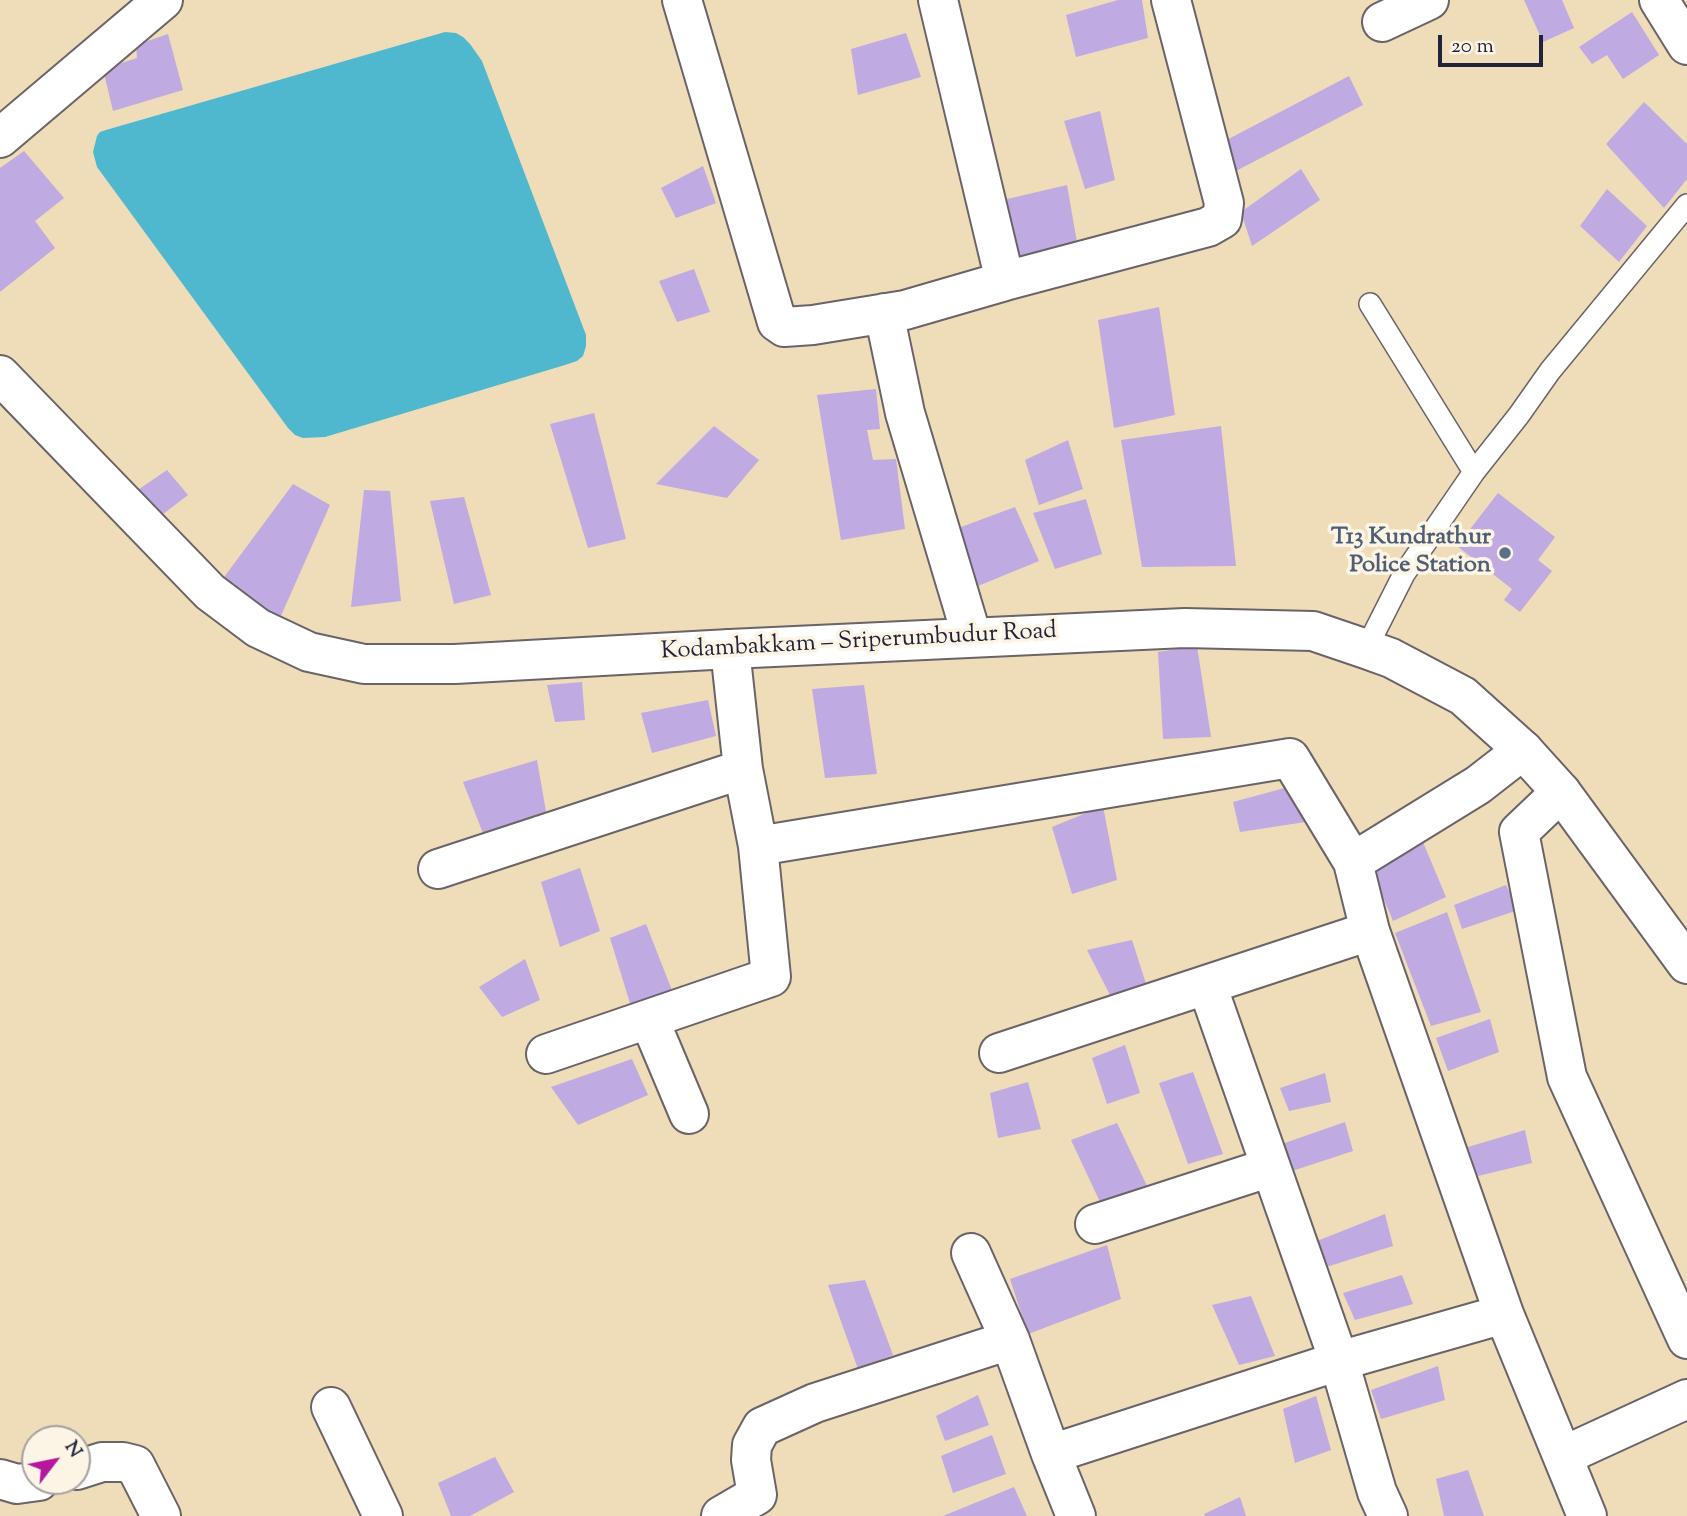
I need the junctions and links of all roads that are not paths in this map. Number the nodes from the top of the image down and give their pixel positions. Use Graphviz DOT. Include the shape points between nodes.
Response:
graph roads {
  1 [pos="163,0"];
  2 [pos="682,0"];
  3 [pos="937,0"];
  4 [pos="1171,0"];
  5 [pos="1429,0"];
  6 [pos="1382,22"];
  7 [pos="0,138"];
  8 [pos="1687,205"];
  9 [pos="1005,281"];
  10 [pos="1370,304"];
  11 [pos="884,313"];
  12 [pos="4,388"];
  13 [pos="1474,472"];
  14 [pos="972,637"];
  15 [pos="730,649"];
  16 [pos="1366,649"];
  17 [pos="1522,750"];
  18 [pos="743,769"];
  19 [pos="1561,792"];
  20 [pos="758,846"];
  21 [pos="1353,862"];
  22 [pos="438,869"];
  23 [pos="1370,931"];
  24 [pos="1685,956"];
  25 [pos="1207,985"];
  26 [pos="649,1019"];
  27 [pos="999,1053"];
  28 [pos="546,1054"];
  29 [pos="689,1114"];
  30 [pos="1271,1167"];
  31 [pos="1095,1224"];
  32 [pos="971,1253"];
  33 [pos="1504,1314"];
  34 [pos="1687,1339"];
  35 [pos="1010,1340"];
  36 [pos="1339,1361"];
  37 [pos="1687,1399"];
  38 [pos="331,1408"];
  39 [pos="1051,1454"];
  40 [pos="1563,1456"];
  41 [pos="91,1466"];
  42 [pos="0,1479"];
  43 [pos="21,1483"];
  44 [pos="160,1516"];
  45 [pos="383,1516"];
  46 [pos="721,1516"];
  47 [pos="1076,1516"];
  48 [pos="1388,1516"];
  49 [pos="1587,1516"];
  1 -- 7 [label="street"];
  2 -- 11 [label="street" via="777,322 784,327 813,325"];
  3 -- 9 [label="street"];
  4 -- 9 [label="street" via="1224,203 1223,219 1208,227"];
  5 -- 6 [label="street"];
  8 -- 13 [label="lane" via="1550,371"];
  9 -- 11 [label="street"];
  10 -- 13 [label="lane"];
  11 -- 14 [label="street" via="905,414"];
  12 -- 15 [label="street, Kodambakkam – Sriperumbudur Road" via="210,592 258,628 309,652 364,664 455,664"];
  13 -- 16 [label="lane" via="1404,574"];
  14 -- 15 [label="street, Kodambakkam – Sriperumbudur Road"];
  14 -- 16 [label="street, Kodambakkam – Sriperumbudur Road" via="1185,628 1313,631"];
  15 -- 18 [label="street"];
  16 -- 17 [label="street, Kodambakkam – Sriperumbudur Road" via="1463,696"];
  17 -- 19 [label="street, Kodambakkam – Sriperumbudur Road"];
  17 -- 21 [label="street" via="1478,785"];
  18 -- 20 [label="street"];
  18 -- 22 [label="street"];
  19 -- 24 [label="street, Kodambakkam – Sriperumbudur Road"];
  19 -- 34 [label="street" via="1519,832 1567,1077"];
  20 -- 21 [label="street" via="1290,758"];
  20 -- 26 [label="street" via="771,977"];
  21 -- 23 [label="street"];
  23 -- 25 [label="street"];
  23 -- 33 [label="street"];
  25 -- 27 [label="street"];
  25 -- 30 [label="street"];
  26 -- 28 [label="street"];
  26 -- 29 [label="street"];
  30 -- 31 [label="street"];
  30 -- 36 [label="street"];
  32 -- 35 [label="street"];
  33 -- 36 [label="street"];
  33 -- 40 [label="street"];
  35 -- 39 [label="street"];
  35 -- 46 [label="street" via="815,1403 762,1427 752,1445 757,1495"];
  36 -- 39 [label="street"];
  36 -- 48 [label="street"];
  37 -- 40 [label="street"];
  38 -- 45 [label="street"];
  39 -- 47 [label="street"];
  40 -- 49 [label="street"];
  41 -- 44 [label="street" via="135,1465"];
  42 -- 43 [label="street"];
}
